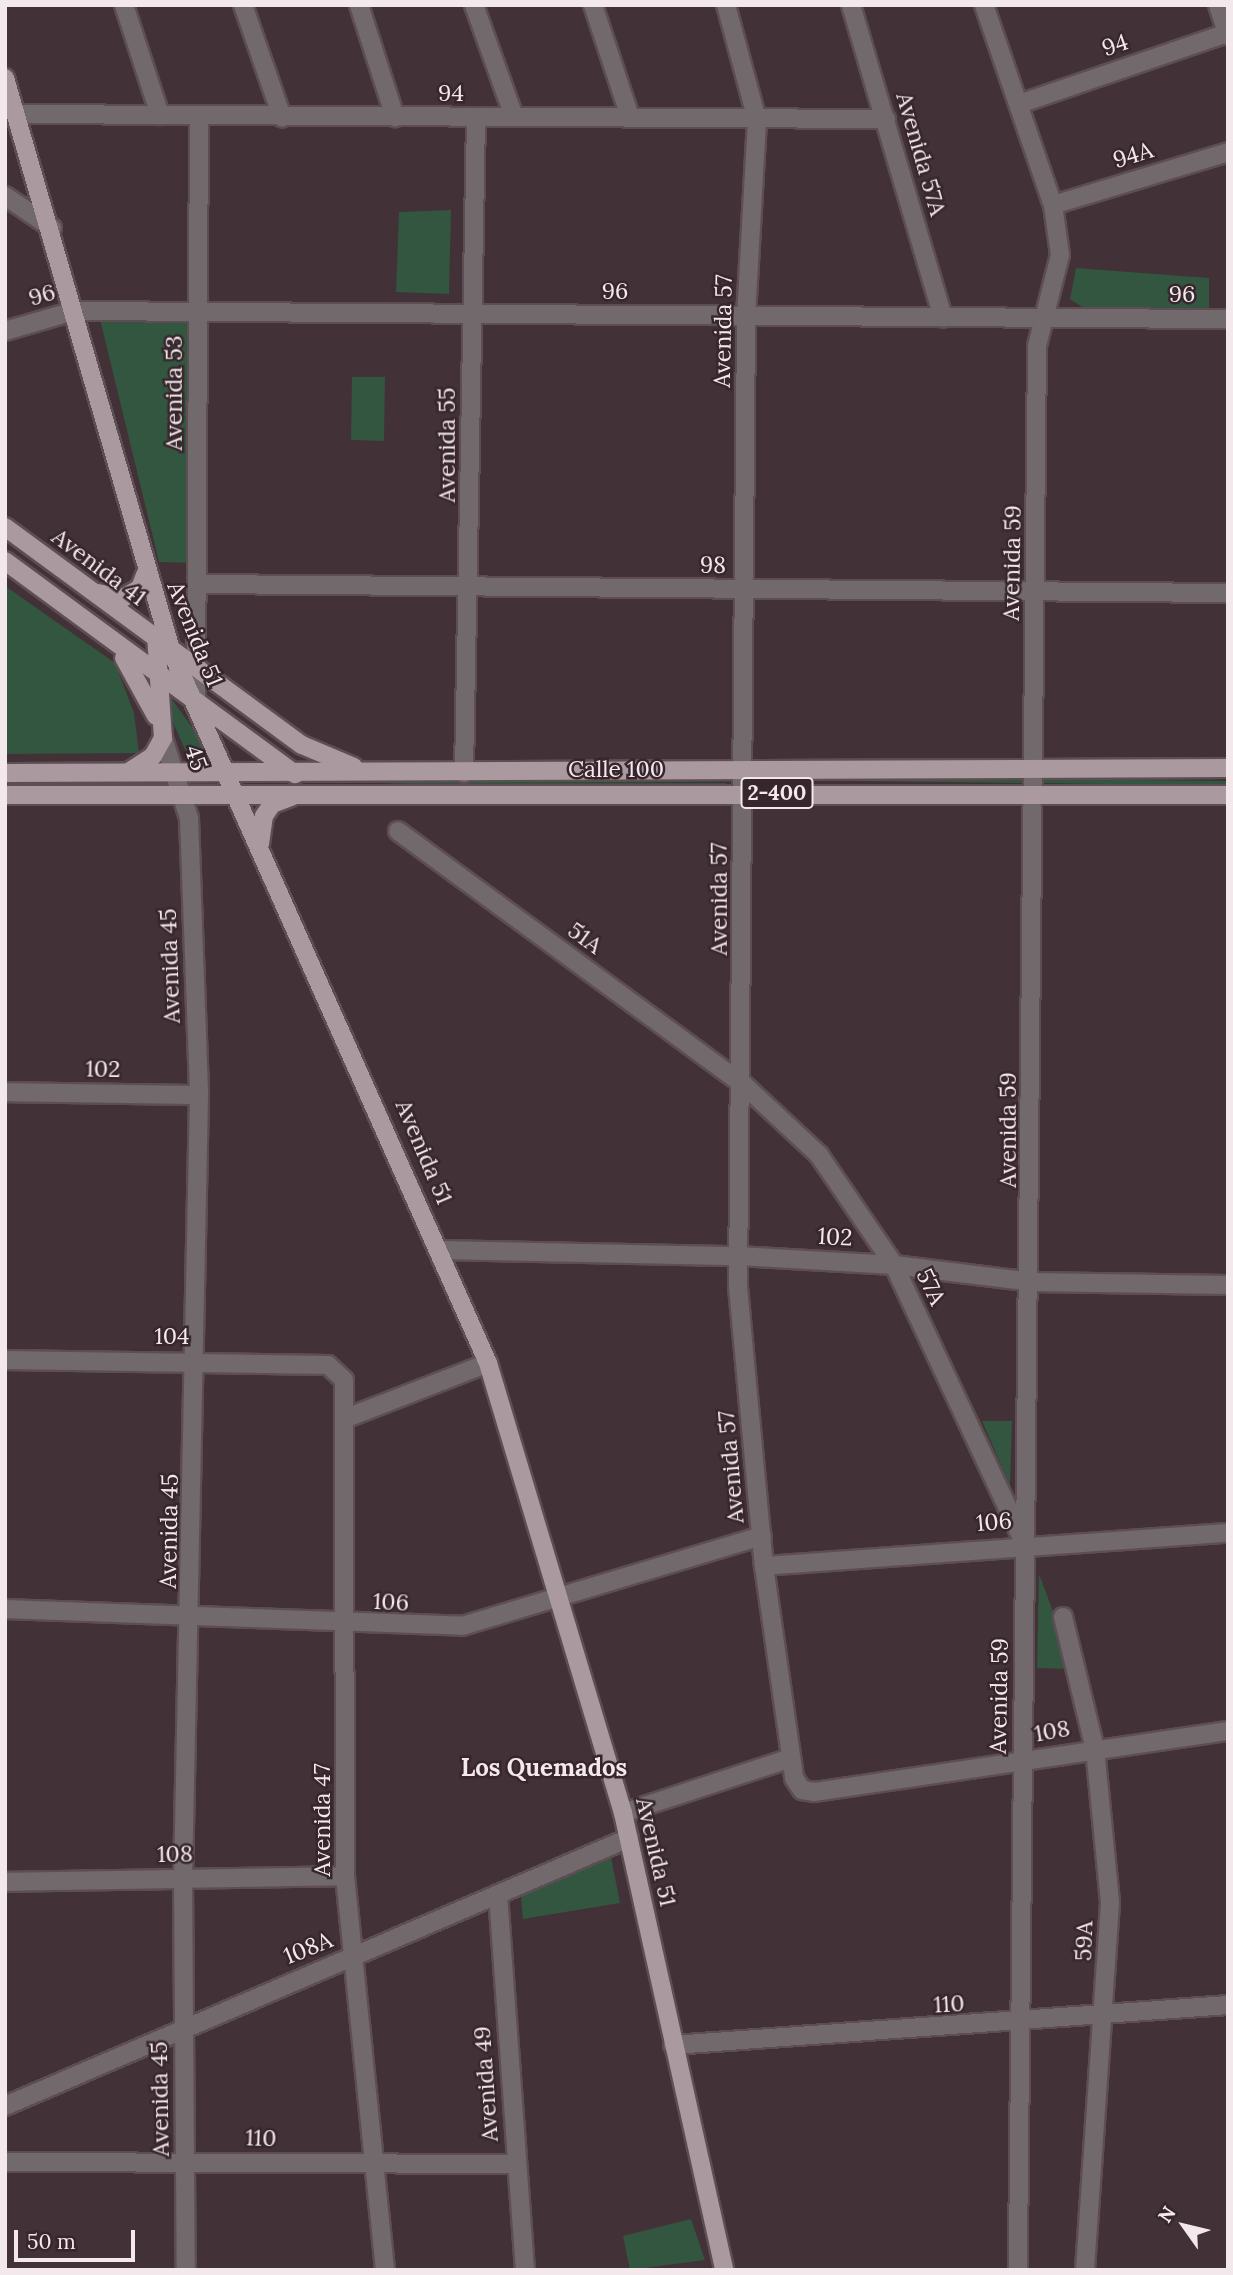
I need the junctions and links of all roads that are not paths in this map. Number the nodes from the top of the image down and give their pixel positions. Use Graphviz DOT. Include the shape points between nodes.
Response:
graph roads {
  1 [pos="124,5"];
  2 [pos="243,5"];
  3 [pos="359,5"];
  4 [pos="474,5"];
  5 [pos="593,5"];
  6 [pos="726,5"];
  7 [pos="851,5"];
  8 [pos="984,5"];
  9 [pos="1217,5"];
  10 [pos="1228,34"];
  11 [pos="5,78"];
  12 [pos="1019,104"];
  13 [pos="16,114"];
  14 [pos="160,115"];
  15 [pos="199,116"];
  16 [pos="282,117"];
  17 [pos="395,117"];
  18 [pos="514,117"];
  19 [pos="630,117"];
  20 [pos="476,118"];
  21 [pos="886,119"];
  22 [pos="757,120"];
  23 [pos="1228,152"];
  24 [pos="36,180"];
  25 [pos="10,199"];
  26 [pos="1053,205"];
  27 [pos="52,228"];
  28 [pos="75,311"];
  29 [pos="199,314"];
  30 [pos="471,314"];
  31 [pos="746,316"];
  32 [pos="943,318"];
  33 [pos="1044,319"];
  34 [pos="1228,319"];
  35 [pos="5,331"];
  36 [pos="5,527"];
  37 [pos="5,561"];
  38 [pos="145,575"];
  39 [pos="198,584"];
  40 [pos="472,587"];
  41 [pos="746,590"];
  42 [pos="93,592"];
  43 [pos="1036,593"];
  44 [pos="1228,593"];
  45 [pos="158,641"];
  46 [pos="111,642"];
  47 [pos="172,653"];
  48 [pos="195,670"];
  49 [pos="159,679"];
  50 [pos="196,702"];
  51 [pos="162,732"];
  52 [pos="1228,768"];
  53 [pos="1034,770"];
  54 [pos="743,771"];
  55 [pos="5,773"];
  56 [pos="121,773"];
  57 [pos="378,773"];
  58 [pos="464,773"];
  59 [pos="176,774"];
  60 [pos="226,774"];
  61 [pos="294,774"];
  62 [pos="325,792"];
  63 [pos="1034,792"];
  64 [pos="743,793"];
  65 [pos="182,794"];
  66 [pos="235,794"];
  67 [pos="5,795"];
  68 [pos="1228,795"];
  69 [pos="398,831"];
  70 [pos="260,846"];
  71 [pos="744,1084"];
  72 [pos="5,1092"];
  73 [pos="200,1095"];
  74 [pos="440,1250"];
  75 [pos="738,1256"];
  76 [pos="894,1265"];
  77 [pos="1032,1282"];
  78 [pos="1228,1285"];
  79 [pos="5,1360"];
  80 [pos="197,1360"];
  81 [pos="488,1363"];
  82 [pos="337,1370"];
  83 [pos="349,1417"];
  84 [pos="1228,1533"];
  85 [pos="762,1536"];
  86 [pos="1024,1544"];
  87 [pos="764,1566"];
  88 [pos="560,1594"];
  89 [pos="5,1609"];
  90 [pos="192,1612"];
  91 [pos="1063,1617"];
  92 [pos="348,1624"];
  93 [pos="1228,1731"];
  94 [pos="1095,1749"];
  95 [pos="788,1759"];
  96 [pos="1022,1761"];
  97 [pos="802,1790"];
  98 [pos="623,1813"];
  99 [pos="629,1838"];
  100 [pos="345,1876"];
  101 [pos="183,1878"];
  102 [pos="5,1882"];
  103 [pos="498,1894"];
  104 [pos="354,1956"];
  105 [pos="1228,2005"];
  106 [pos="1106,2014"];
  107 [pos="184,2024"];
  108 [pos="1021,2024"];
  109 [pos="673,2045"];
  110 [pos="5,2106"];
  111 [pos="185,2160"];
  112 [pos="5,2162"];
  113 [pos="516,2164"];
  114 [pos="376,2165"];
  115 [pos="186,2270"];
  116 [pos="385,2270"];
  117 [pos="525,2270"];
  118 [pos="724,2270"];
  119 [pos="1018,2270"];
  120 [pos="1085,2270"];
  1 -- 14 [label="street"];
  2 -- 16 [label="street"];
  3 -- 17 [label="street"];
  4 -- 18 [label="street"];
  5 -- 19 [label="street"];
  6 -- 22 [label="street, Avenida 57"];
  7 -- 21 [label="street, Avenida 57A"];
  8 -- 12 [label="street, Avenida 59"];
  9 -- 10 [label="street"];
  10 -- 12 [label="street, 94"];
  11 -- 13 [label="main road, Avenida 51"];
  12 -- 26 [label="street, Avenida 59"];
  13 -- 14 [label="street, 94"];
  13 -- 24 [label="main road, Avenida 51"];
  14 -- 15 [label="street, 94"];
  15 -- 16 [label="street, 94"];
  15 -- 29 [label="street, Avenida 53"];
  16 -- 17 [label="street, 94"];
  17 -- 20 [label="street, 94"];
  18 -- 19 [label="street, 94"];
  18 -- 20 [label="street, 94"];
  19 -- 22 [label="street, 94"];
  20 -- 30 [label="street, Avenida 55"];
  21 -- 22 [label="street, 94"];
  21 -- 32 [label="street, Avenida 57A"];
  22 -- 31 [label="street, Avenida 57"];
  23 -- 26 [label="street, 94A"];
  24 -- 25 [label="street" via="29,196"];
  24 -- 27 [label="main road, Avenida 51"];
  25 -- 27 [label="street"];
  26 -- 33 [label="street, Avenida 59" via="1060,255"];
  27 -- 28 [label="main road, Avenida 51"];
  28 -- 29 [label="street, 96"];
  28 -- 35 [label="street, 96"];
  28 -- 38 [label="main road, Avenida 51"];
  29 -- 30 [label="street, 96"];
  29 -- 39 [label="street, Avenida 53"];
  30 -- 31 [label="street, 96"];
  30 -- 40 [label="street, Avenida 55"];
  31 -- 32 [label="street, 96"];
  31 -- 41 [label="street, Avenida 57"];
  32 -- 33 [label="street, 96"];
  33 -- 34 [label="street, 96"];
  33 -- 43 [label="street, Avenida 59" via="1037,346"];
  36 -- 42 [label="main road, Avenida 41"];
  37 -- 46 [label="main road"];
  38 -- 42 [label="main road" via="140,587 123,598"];
  38 -- 45 [label="main road"];
  38 -- 47 [label="main road, Avenida 51"];
  39 -- 40 [label="street, 98"];
  39 -- 48 [label="street, Avenida 53"];
  40 -- 41 [label="street, 98"];
  40 -- 58 [label="street, Avenida 55"];
  41 -- 43 [label="street, 98"];
  41 -- 54 [label="street, Avenida 57"];
  42 -- 45 [label="main road, Avenida 41"];
  43 -- 44 [label="street, 98"];
  43 -- 53 [label="street, Avenida 59"];
  45 -- 47 [label="main road, Avenida 41"];
  45 -- 49 [label="main road"];
  46 -- 49 [label="main road"];
  46 -- 51 [label="main road"];
  47 -- 48 [label="main road, Avenida 41"];
  47 -- 50 [label="main road, Avenida 51"];
  48 -- 50 [label="street, Avenida 53"];
  48 -- 57 [label="main road, Avenida 41" via="317,755"];
  49 -- 50 [label="main road"];
  49 -- 51 [label="main road"];
  50 -- 60 [label="main road, Avenida 51"];
  50 -- 61 [label="main road"];
  51 -- 56 [label="main road" via="143,766"];
  51 -- 59 [label="street, 45"];
  52 -- 53 [label="main road, Calle 100 / 2-400"];
  53 -- 54 [label="main road, Calle 100 / 2-400"];
  53 -- 63 [label="street, Avenida 59"];
  54 -- 58 [label="main road, Calle 100 / 2-400"];
  54 -- 64 [label="street, Avenida 57"];
  55 -- 56 [label="main road, Calle 100"];
  56 -- 59 [label="main road, Calle 100"];
  57 -- 58 [label="main road, Calle 100 / 2-400"];
  57 -- 61 [label="main road, Calle 100 / 2-400"];
  59 -- 60 [label="main road, Calle 100"];
  59 -- 65 [label="street, 45"];
  60 -- 61 [label="main road, Calle 100 / 2-400"];
  60 -- 66 [label="main road, Avenida 51"];
  61 -- 62 [label="main road"];
  62 -- 64 [label="main road, Calle 100 / 2-400"];
  62 -- 66 [label="main road, Calle 100 / 2-400"];
  62 -- 70 [label="main road" via="272,804"];
  63 -- 64 [label="main road, Calle 100 / 2-400"];
  63 -- 68 [label="main road, Calle 100 / 2-400"];
  63 -- 77 [label="street, Avenida 59"];
  64 -- 71 [label="street, Avenida 57"];
  65 -- 66 [label="main road, Calle 100"];
  65 -- 67 [label="main road, Calle 100"];
  65 -- 73 [label="street, Avenida 45" via="189,817"];
  66 -- 70 [label="main road, Avenida 51"];
  69 -- 71 [label="street, 51A"];
  70 -- 74 [label="main road, Avenida 51"];
  71 -- 75 [label="street, Avenida 57"];
  71 -- 76 [label="street, 57A" via="819,1155"];
  72 -- 73 [label="street, 102"];
  73 -- 80 [label="street, Avenida 45"];
  74 -- 75 [label="street, 102"];
  74 -- 81 [label="main road, Avenida 51"];
  75 -- 76 [label="street, 102"];
  75 -- 85 [label="street, Avenida 57"];
  76 -- 77 [label="street, 102"];
  76 -- 86 [label="street, 57A"];
  77 -- 78 [label="street, 102"];
  77 -- 86 [label="street, Avenida 59"];
  79 -- 80 [label="street, 104"];
  80 -- 82 [label="street, 104"];
  80 -- 90 [label="street, Avenida 45"];
  81 -- 83 [label="street"];
  81 -- 88 [label="main road, Avenida 51"];
  82 -- 83 [label="street, Avenida 47"];
  83 -- 92 [label="street, Avenida 47"];
  84 -- 86 [label="street, 106"];
  85 -- 87 [label="street, Avenida 57"];
  85 -- 88 [label="street, 106"];
  86 -- 87 [label="street, 106"];
  86 -- 96 [label="street, Avenida 59"];
  87 -- 95 [label="street, Avenida 57"];
  88 -- 92 [label="street, 106" via="462,1626"];
  88 -- 98 [label="main road, Avenida 51"];
  89 -- 90 [label="street, 106"];
  90 -- 92 [label="street, 106"];
  90 -- 101 [label="street, Avenida 45"];
  91 -- 94 [label="street, 59A"];
  92 -- 100 [label="street, Avenida 47"];
  93 -- 94 [label="street, 108"];
  94 -- 96 [label="street, 108"];
  94 -- 106 [label="street, 59A" via="1110,1903"];
  95 -- 97 [label="street, Avenida 57"];
  95 -- 98 [label="street"];
  96 -- 97 [label="street, 108"];
  96 -- 108 [label="street, Avenida 59"];
  98 -- 99 [label="main road, Avenida 51"];
  99 -- 103 [label="street, 108A"];
  99 -- 109 [label="main road, Avenida 51"];
  100 -- 101 [label="street, 108"];
  100 -- 104 [label="street, Avenida 47"];
  101 -- 102 [label="street, 108"];
  101 -- 107 [label="street, Avenida 45"];
  103 -- 104 [label="street, 108A"];
  103 -- 113 [label="street, Avenida 49"];
  104 -- 107 [label="street, 108A"];
  104 -- 114 [label="street, Avenida 47"];
  105 -- 106 [label="street, 110"];
  106 -- 108 [label="street, 110"];
  106 -- 120 [label="street, 59A"];
  107 -- 110 [label="street, 108A"];
  107 -- 111 [label="street, Avenida 45"];
  108 -- 109 [label="street, 110"];
  108 -- 119 [label="street, Avenida 59"];
  109 -- 118 [label="main road, Avenida 51"];
  111 -- 112 [label="street, 110"];
  111 -- 114 [label="street, 110"];
  111 -- 115 [label="street, Avenida 45"];
  113 -- 114 [label="street, 110"];
  113 -- 117 [label="street, Avenida 49"];
  114 -- 116 [label="street, Avenida 47"];
}
